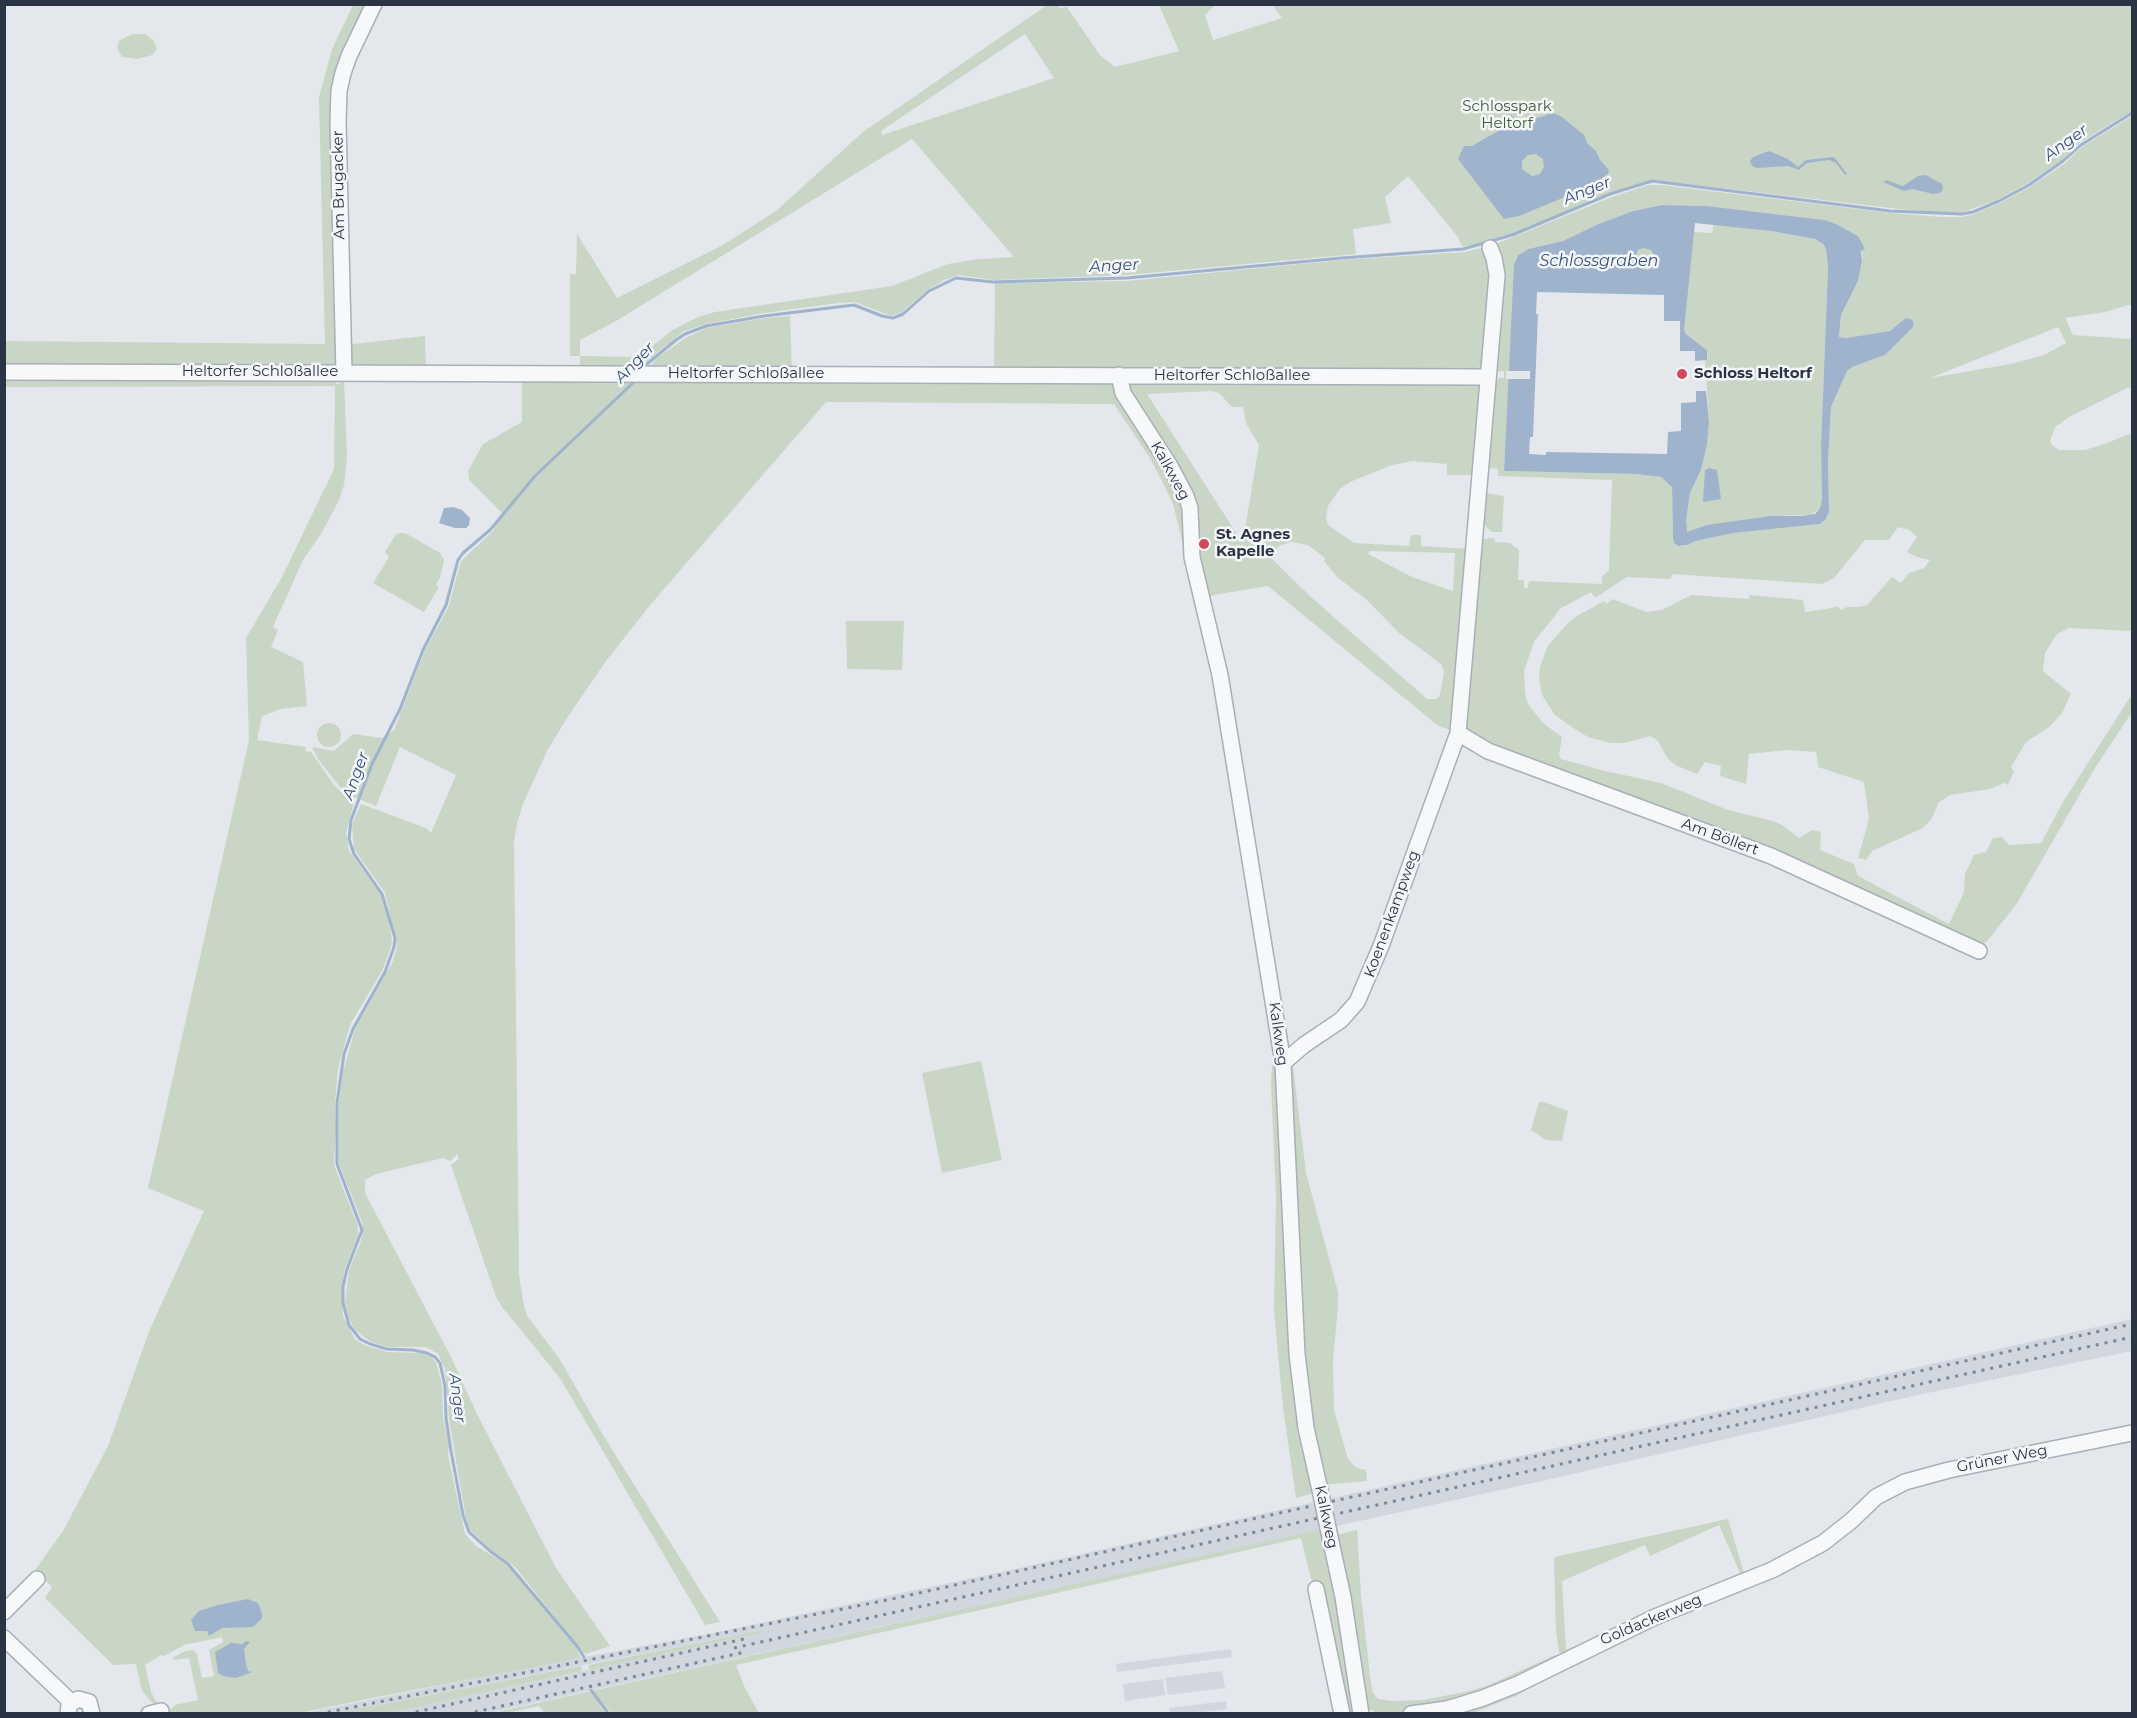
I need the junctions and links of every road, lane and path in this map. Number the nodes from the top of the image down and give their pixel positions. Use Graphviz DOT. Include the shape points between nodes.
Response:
graph roads {
  1 [pos="374,4"];
  2 [pos="1490,248"];
  3 [pos="4,372"];
  4 [pos="344,373"];
  5 [pos="1119,375"];
  6 [pos="1488,377"];
  7 [pos="1458,733"];
  8 [pos="1979,951"];
  9 [pos="1283,1064"];
  10 [pos="2133,1433"];
  11 [pos="1876,1497"];
  12 [pos="37,1579"];
  13 [pos="1316,1589"];
  14 [pos="4,1612"];
  15 [pos="4,1638"];
  16 [pos="70,1708"];
  17 [pos="92,1713"];
  18 [pos="1342,1713"];
  19 [pos="1361,1713"];
  20 [pos="1411,1713"];
  1 -- 4 [label="street, Am Brugacker" via="349,56 339,91"];
  2 -- 6 [label="street" via="1497,275"];
  3 -- 4 [label="street, Heltorfer Schloßallee"];
  4 -- 5 [label="street, Heltorfer Schloßallee"];
  5 -- 6 [label="street, Heltorfer Schloßallee"];
  5 -- 9 [label="street, Kalkweg" via="1123,393 1170,466 1190,508 1192,557 1224,695"];
  6 -- 7 [label="street"];
  7 -- 8 [label="street, Am Böllert" via="1488,751 1771,856"];
  7 -- 9 [label="street, Koenenkampweg" via="1375,964 1357,1002 1341,1020"];
  9 -- 19 [label="street, Kalkweg, bridge" via="1297,1354 1306,1428 1343,1597"];
  10 -- 11 [label="street, Grüner Weg" via="1949,1470 1905,1482"];
  11 -- 20 [label="street, Goldackerweg" via="1834,1535 1772,1570 1655,1617 1483,1698 1447,1709"];
  12 -- 14 [label="street"];
  13 -- 18 [label="street"];
  15 -- 16 [label="street"];
  16 -- 17 [label="street" via="78,1699 86,1700"];
}
